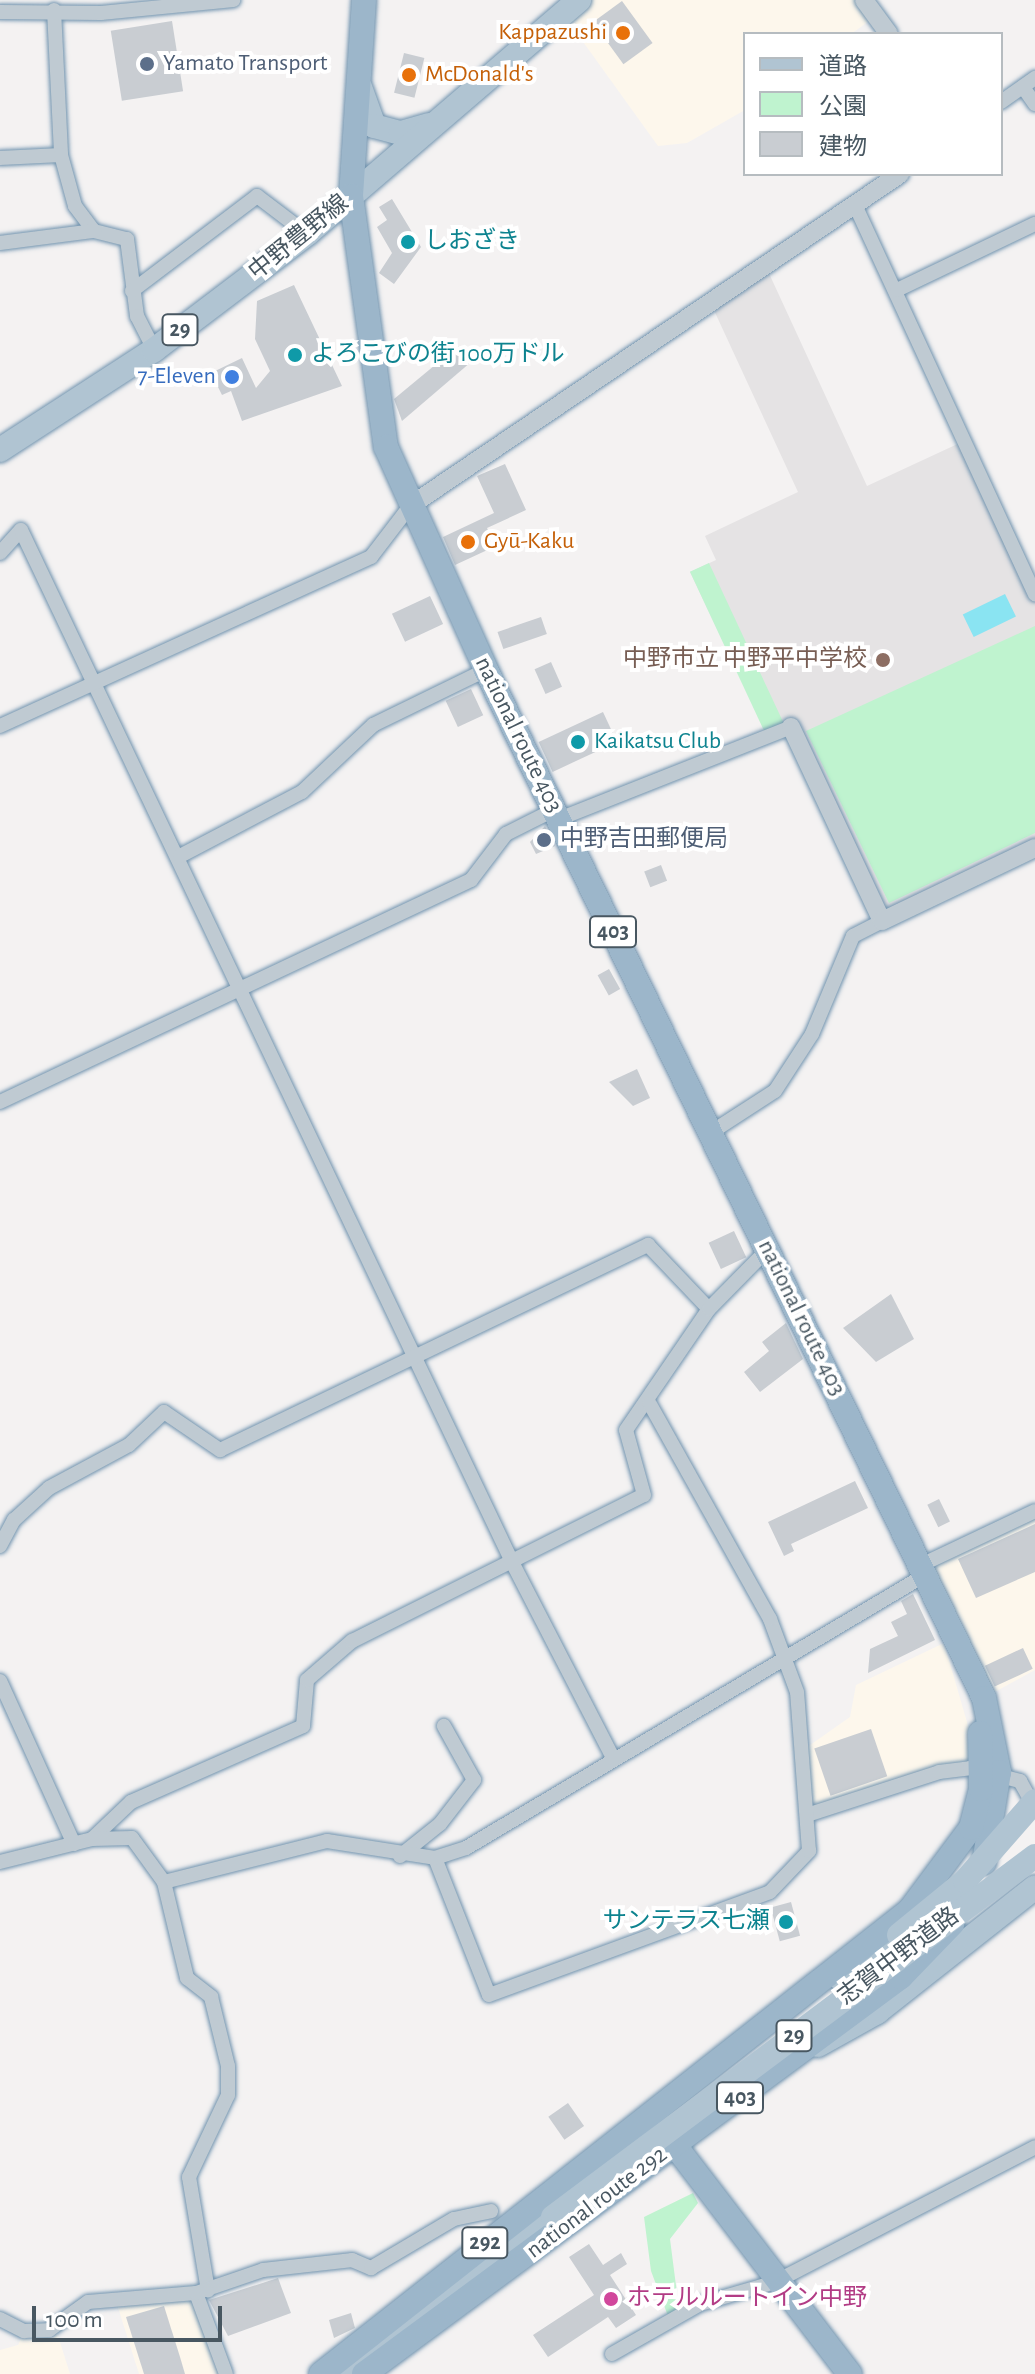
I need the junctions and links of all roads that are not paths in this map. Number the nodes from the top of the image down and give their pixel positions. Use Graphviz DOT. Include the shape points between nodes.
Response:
graph roads {
  1 [pos="233,0"];
  2 [pos="364,0"];
  3 [pos="579,0"];
  4 [pos="864,0"];
  5 [pos="102,6"];
  6 [pos="54,10"];
  7 [pos="0,12"];
  8 [pos="888,32"];
  9 [pos="1029,82"];
  10 [pos="360,87"];
  11 [pos="1003,101"];
  12 [pos="1035,104"];
  13 [pos="434,122"];
  14 [pos="61,155"];
  15 [pos="0,158"];
  16 [pos="897,176"];
  17 [pos="351,196"];
  18 [pos="855,205"];
  19 [pos="1035,224"];
  20 [pos="94,231"];
  21 [pos="307,234"];
  22 [pos="0,243"];
  23 [pos="897,290"];
  24 [pos="132,291"];
  25 [pos="154,350"];
  26 [pos="0,450"];
  27 [pos="410,506"];
  28 [pos="0,553"];
  29 [pos="1035,594"];
  30 [pos="486,670"];
  31 [pos="94,680"];
  32 [pos="0,726"];
  33 [pos="791,727"];
  34 [pos="556,815"];
  35 [pos="1035,848"];
  36 [pos="180,856"];
  37 [pos="882,921"];
  38 [pos="241,991"];
  39 [pos="0,1102"];
  40 [pos="710,1133"];
  41 [pos="767,1250"];
  42 [pos="709,1309"];
  43 [pos="417,1356"];
  44 [pos="650,1404"];
  45 [pos="1035,1511"];
  46 [pos="0,1546"];
  47 [pos="513,1564"];
  48 [pos="923,1570"];
  49 [pos="783,1659"];
  50 [pos="0,1681"];
  51 [pos="444,1726"];
  52 [pos="614,1760"];
  53 [pos="990,1771"];
  54 [pos="1035,1801"];
  55 [pos="1035,1808"];
  56 [pos="807,1815"];
  57 [pos="92,1839"];
  58 [pos="74,1844"];
  59 [pos="400,1856"];
  60 [pos="1035,1856"];
  61 [pos="435,1858"];
  62 [pos="0,1862"];
  63 [pos="942,1875"];
  64 [pos="164,1882"];
  65 [pos="974,1887"];
  66 [pos="1035,1887"];
  67 [pos="805,2050"];
  68 [pos="713,2072"];
  69 [pos="653,2117"];
  70 [pos="674,2146"];
  71 [pos="1035,2147"];
  72 [pos="491,2211"];
  73 [pos="779,2280"];
  74 [pos="202,2291"];
  75 [pos="418,2318"];
  76 [pos="0,2319"];
  77 [pos="612,2354"];
  78 [pos="226,2374"];
  79 [pos="321,2374"];
  80 [pos="337,2374"];
  81 [pos="349,2374"];
  82 [pos="364,2374"];
  83 [pos="850,2374"];
  1 -- 5 [label="street"];
  2 -- 10 [label="highway, national route 403 / 403"];
  3 -- 13 [label="main road, 中野豊野線 / 29"];
  4 -- 8 [label="street"];
  5 -- 6 [label="street"];
  6 -- 7 [label="street"];
  6 -- 14 [label="street"];
  9 -- 11 [label="street"];
  9 -- 12 [label="street"];
  10 -- 13 [label="main road" via="369,120 381,129 401,133"];
  10 -- 17 [label="highway, national route 403 / 403"];
  13 -- 17 [label="main road, 中野豊野線 / 29"];
  14 -- 15 [label="street"];
  14 -- 20 [label="street" via="75,206"];
  16 -- 18 [label="street"];
  17 -- 21 [label="main road, 中野豊野線 / 29"];
  17 -- 27 [label="highway, national route 403 / 403" via="376,397 386,447"];
  18 -- 23 [label="street"];
  18 -- 27 [label="street"];
  19 -- 23 [label="street"];
  20 -- 22 [label="street"];
  20 -- 24 [label="street" via="127,239"];
  21 -- 24 [label="street" via="257,196"];
  21 -- 25 [label="main road, 中野豊野線 / 29"];
  23 -- 29 [label="street"];
  24 -- 25 [label="street"];
  25 -- 26 [label="main road, 中野豊野線 / 29"];
  27 -- 30 [label="highway, national route 403 / 403"];
  27 -- 31 [label="street" via="371,557"];
  28 -- 31 [label="street" via="21,530"];
  30 -- 34 [label="highway, national route 403 / 403"];
  30 -- 36 [label="street" via="373,725 302,792"];
  31 -- 32 [label="street"];
  31 -- 36 [label="street"];
  33 -- 34 [label="street"];
  33 -- 37 [label="street"];
  34 -- 38 [label="street" via="506,834 471,880"];
  34 -- 40 [label="highway, national route 403 / 403"];
  35 -- 37 [label="street"];
  36 -- 38 [label="street"];
  37 -- 40 [label="street" via="853,936 812,1034 775,1091"];
  38 -- 39 [label="street"];
  38 -- 43 [label="street"];
  40 -- 41 [label="highway, national route 403 / 403"];
  41 -- 42 [label="street"];
  41 -- 48 [label="highway, national route 403 / 403"];
  42 -- 43 [label="street" via="648,1245"];
  42 -- 44 [label="street"];
  43 -- 46 [label="street" via="220,1450 164,1412 129,1445 49,1488 14,1520"];
  43 -- 47 [label="street"];
  44 -- 47 [label="street" via="626,1430 644,1495"];
  44 -- 49 [label="street" via="770,1619"];
  45 -- 48 [label="street"];
  47 -- 52 [label="street"];
  47 -- 57 [label="street" via="352,1641 307,1680 303,1726 131,1802"];
  48 -- 49 [label="street"];
  48 -- 53 [label="highway, national route 403 / 403" via="989,1711"];
  49 -- 52 [label="street"];
  49 -- 56 [label="street" via="797,1692"];
  50 -- 58 [label="street"];
  51 -- 59 [label="street" via="474,1780 440,1824"];
  52 -- 61 [label="street" via="466,1848"];
  53 -- 55 [label="street" via="1020,1781"];
  53 -- 56 [label="street" via="939,1772"];
  53 -- 63 [label="highway, national route 403 / 403" via="971,1828"];
  53 -- 65 [label="highway, national route 403 / 403" via="992,1832"];
  54 -- 68 [label="main road, 29, bridge" via="965,1881"];
  56 -- 61 [label="street" via="809,1851 770,1892 489,1995"];
  57 -- 58 [label="street"];
  57 -- 64 [label="street" via="132,1838"];
  58 -- 62 [label="street"];
  59 -- 61 [label="street"];
  59 -- 64 [label="street" via="327,1841"];
  60 -- 75 [label="main road, 志賀中野道路 / 29, bridge"];
  63 -- 65 [label="highway"];
  63 -- 68 [label="highway, national route 403 / 403" via="910,1910"];
  64 -- 74 [label="street" via="187,1978 211,1997 228,2066 228,2095 189,2177"];
  65 -- 67 [label="highway, national route 403 / 403" via="926,1955"];
  66 -- 67 [label="main road, 29" via="850,2031"];
  67 -- 70 [label="highway, national route 403 / 403"];
  68 -- 69 [label="highway, national route 403 / 403"];
  69 -- 70 [label="highway, national route 292"];
  69 -- 79 [label="highway, national route 292 / 292"];
  70 -- 73 [label="highway, national route 292"];
  70 -- 82 [label="highway, national route 292 / 292"];
  71 -- 73 [label="street"];
  72 -- 74 [label="street" via="454,2219 371,2268 352,2260 263,2270"];
  73 -- 77 [label="street" via="700,2304"];
  73 -- 83 [label="highway, national route 292"];
  74 -- 76 [label="street" via="88,2302 49,2330 24,2331"];
  74 -- 78 [label="street"];
  75 -- 80 [label="main road, 29"];
  75 -- 81 [label="main road, 29"];
}
